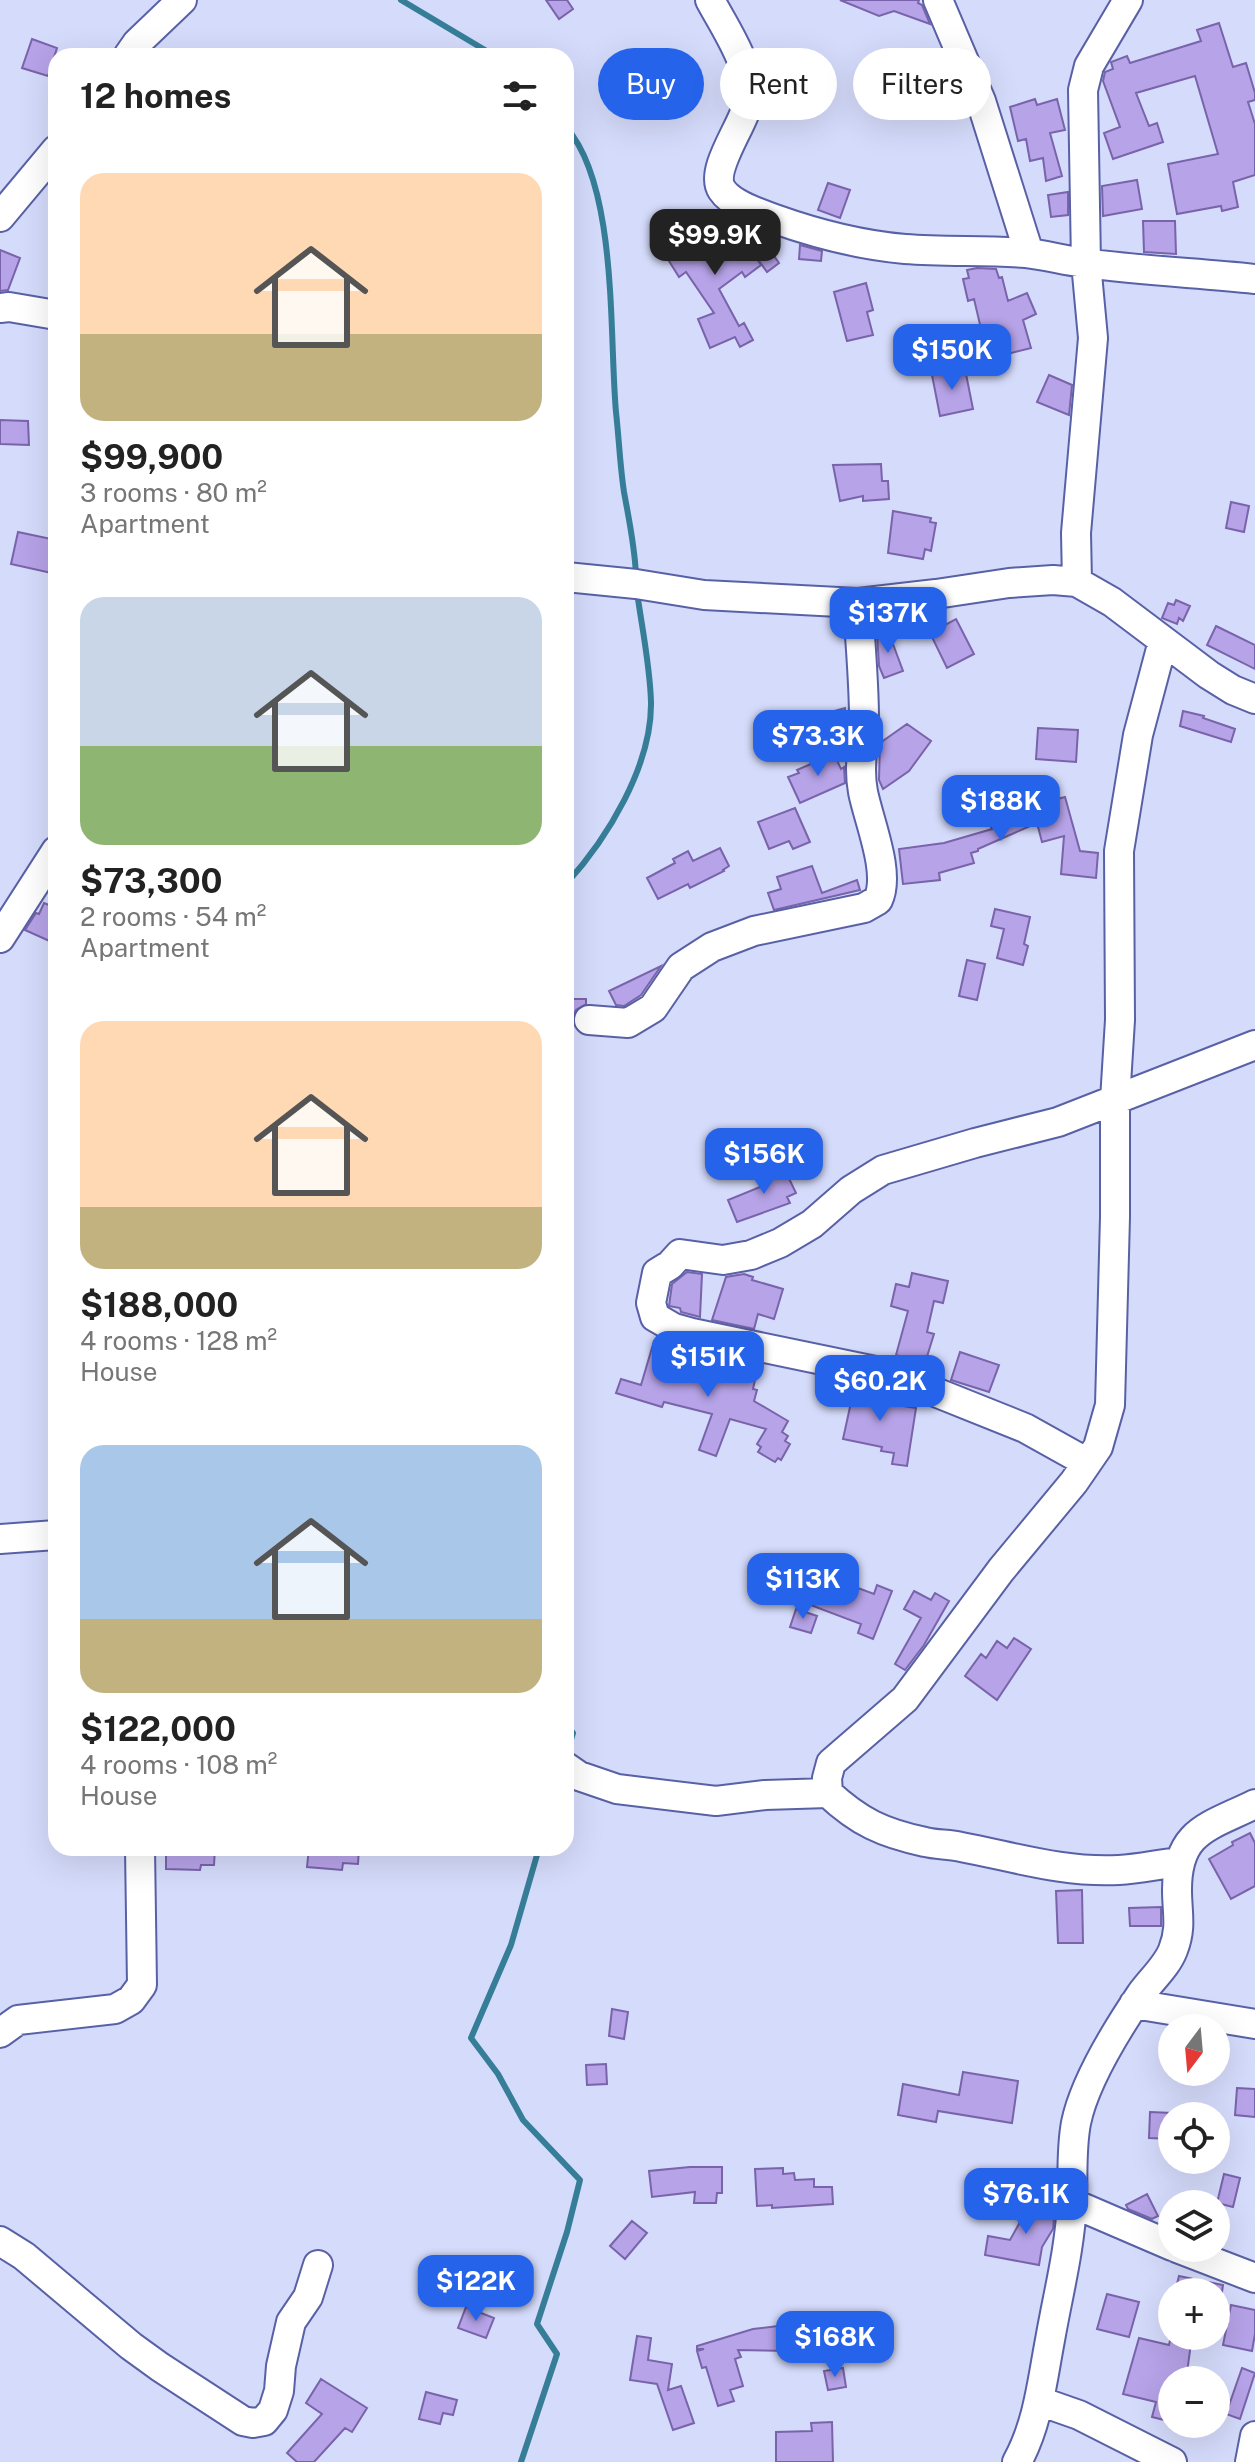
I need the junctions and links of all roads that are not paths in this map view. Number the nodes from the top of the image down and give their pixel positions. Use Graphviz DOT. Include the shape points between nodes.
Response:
graph roads {
  1 [pos="182,0"];
  2 [pos="710,0"];
  3 [pos="938,0"];
  4 [pos="1128,0"];
  5 [pos="134,48"];
  6 [pos="48,160"];
  7 [pos="0,217"];
  8 [pos="1029,253"];
  9 [pos="1086,263"];
  10 [pos="1255,279"];
  11 [pos="0,308"];
  12 [pos="48,314"];
  13 [pos="574,578"];
  14 [pos="1077,582"];
  15 [pos="858,603"];
  16 [pos="1163,641"];
  17 [pos="1255,699"];
  18 [pos="48,863"];
  19 [pos="0,938"];
  20 [pos="589,1020"];
  21 [pos="1255,1045"];
  22 [pos="1115,1100"];
  23 [pos="1086,1462"];
  24 [pos="48,1536"];
  25 [pos="0,1539"];
  26 [pos="574,1773"];
  27 [pos="828,1793"];
  28 [pos="1255,1804"];
  29 [pos="140,1856"];
  30 [pos="1180,1862"];
  31 [pos="1134,2004"];
  32 [pos="1255,2024"];
  33 [pos="0,2033"];
  34 [pos="1072,2203"];
  35 [pos="1158,2240"];
  36 [pos="0,2241"];
  37 [pos="1214,2262"];
  38 [pos="318,2265"];
  39 [pos="1255,2278"];
  40 [pos="1039,2401"];
  41 [pos="1255,2436"];
  42 [pos="1017,2462"];
  43 [pos="1172,2462"];
  44 [pos="1250,2462"];
  1 -- 5 [label="street"];
  2 -- 8 [label="street" via="750,84 748,104 718,178 732,198 804,230 849,241 903,249"];
  3 -- 8 [label="street" via="981,101"];
  4 -- 9 [label="street" via="1089,66 1083,90"];
  6 -- 7 [label="street"];
  8 -- 9 [label="street"];
  9 -- 10 [label="street"];
  9 -- 14 [label="street" via="1093,338 1076,533"];
  11 -- 12 [label="street"];
  13 -- 15 [label="street" via="704,595"];
  14 -- 15 [label="street" via="1009,583"];
  14 -- 16 [label="street"];
  15 -- 20 [label="street" via="864,702 860,762 882,883 878,900 712,947 681,967 653,1008 628,1023"];
  16 -- 17 [label="street" via="1209,675"];
  16 -- 22 [label="street" via="1138,735 1119,851"];
  18 -- 19 [label="street"];
  21 -- 22 [label="street"];
  22 -- 23 [label="street" via="1110,1405 1098,1447"];
  22 -- 23 [label="street" via="1058,1122 883,1170 812,1224 751,1255 723,1260 680,1254 657,1273 651,1303 655,1317 674,1328 880,1372 1025,1428"];
  23 -- 27 [label="street" via="905,1699 831,1763"];
  24 -- 25 [label="street"];
  26 -- 27 [label="street" via="617,1789 716,1801"];
  27 -- 30 [label="street" via="866,1823 893,1833 1019,1861 1120,1870"];
  28 -- 30 [label="street" via="1187,1842"];
  29 -- 33 [label="street" via="142,1985 131,2000 115,2009 18,2020"];
  30 -- 31 [label="street" via="1180,1920 1173,1952"];
  31 -- 32 [label="street"];
  31 -- 34 [label="street" via="1109,2045 1076,2122"];
  34 -- 35 [label="street"];
  34 -- 40 [label="street"];
  36 -- 38 [label="street" via="131,2346 223,2410 253,2423 264,2421 273,2410 291,2322 308,2297"];
  37 -- 39 [label="street"];
  40 -- 42 [label="street"];
  40 -- 43 [label="street"];
  41 -- 44 [label="street"];
}
